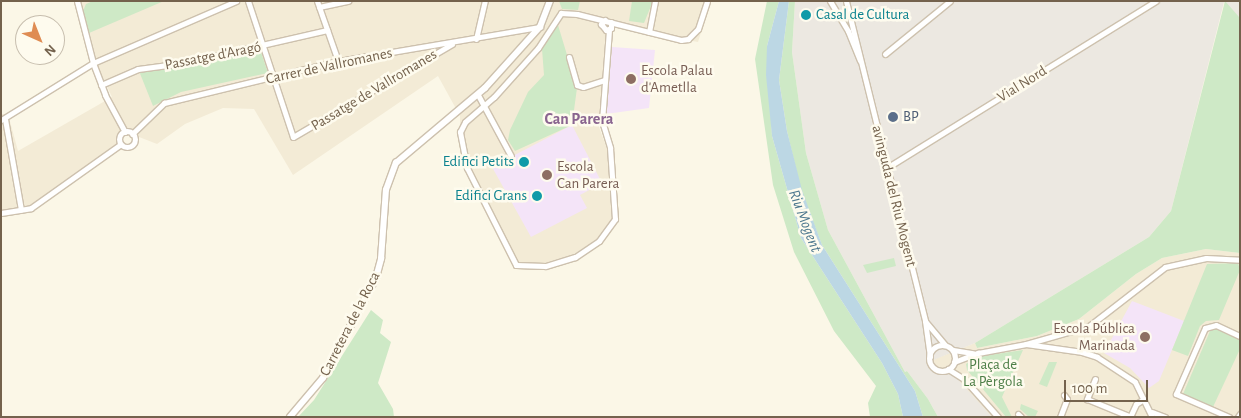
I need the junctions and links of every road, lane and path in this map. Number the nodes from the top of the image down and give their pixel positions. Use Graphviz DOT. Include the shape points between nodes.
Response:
graph roads {
  1 [pos="78,1"];
  2 [pos="236,1"];
  3 [pos="248,1"];
  4 [pos="348,1"];
  5 [pos="485,1"];
  6 [pos="550,1"];
  7 [pos="655,1"];
  8 [pos="707,1"];
  9 [pos="830,1"];
  10 [pos="846,1"];
  11 [pos="950,1"];
  12 [pos="1156,1"];
  13 [pos="318,4"];
  14 [pos="849,9"];
  15 [pos="839,14"];
  16 [pos="609,25"];
  17 [pos="540,26"];
  18 [pos="327,30"];
  19 [pos="649,32"];
  20 [pos="476,39"];
  21 [pos="454,43"];
  22 [pos="264,46"];
  23 [pos="885,54"];
  24 [pos="569,57"];
  25 [pos="338,61"];
  26 [pos="93,63"];
  27 [pos="864,71"];
  28 [pos="274,77"];
  29 [pos="605,80"];
  30 [pos="101,86"];
  31 [pos="478,95"];
  32 [pos="484,105"];
  33 [pos="3,119"];
  34 [pos="125,132"];
  35 [pos="132,134"];
  36 [pos="121,144"];
  37 [pos="511,156"];
  38 [pos="888,167"];
  39 [pos="21,210"];
  40 [pos="1,213"];
  41 [pos="1240,260"];
  42 [pos="925,321"];
  43 [pos="1240,336"];
  44 [pos="1026,344"];
  45 [pos="945,345"];
  46 [pos="953,350"];
  47 [pos="978,353"];
  48 [pos="930,357"];
  49 [pos="954,362"];
  50 [pos="948,369"];
  51 [pos="964,379"];
  52 [pos="1095,379"];
  53 [pos="1064,395"];
  54 [pos="1144,399"];
  55 [pos="1152,414"];
  56 [pos="290,417"];
  57 [pos="998,417"];
  58 [pos="1060,417"];
  59 [pos="1130,417"];
  60 [pos="1165,417"];
  61 [pos="1229,417"];
  1 -- 26 [label="street"];
  2 -- 26 [label="street"];
  3 -- 22 [label="street"];
  4 -- 13 [label="street"];
  5 -- 20 [label="street"];
  6 -- 17 [label="street"];
  7 -- 19 [label="street"];
  8 -- 19 [label="street" via="698,29 688,39"];
  9 -- 15 [label="street, avinguda del Riu Mogent"];
  10 -- 14 [label="street, avinguda del Riu Mogent"];
  11 -- 23 [label="street"];
  12 -- 38 [label="street, Vial Nord"];
  13 -- 18 [label="street"];
  14 -- 15 [label="street" via="844,17"];
  14 -- 27 [label="street, avinguda del Riu Mogent"];
  15 -- 27 [label="street, avinguda del Riu Mogent"];
  16 -- 19 [label="street"];
  16 -- 29 [label="street"];
  16 -- 32 [label="street" via="595,18 561,13 538,48"];
  17 -- 20 [label="street, Carrer de Vallromanes"];
  17 -- 31 [label="street"];
  18 -- 22 [label="street, Passatge d'Aragó"];
  18 -- 25 [label="street"];
  20 -- 21 [label="street, Carrer de Vallromanes"];
  21 -- 25 [label="street, Carrer de Vallromanes"];
  21 -- 28 [label="street, Passatge de Vallromanes" via="294,137"];
  22 -- 28 [label="street"];
  22 -- 30 [label="street, Passatge d'Aragó" via="138,69"];
  24 -- 29 [label="street" via="577,85 583,87"];
  25 -- 28 [label="street, Carrer de Vallromanes"];
  26 -- 30 [label="street"];
  26 -- 33 [label="street"];
  27 -- 38 [label="street, avinguda del Riu Mogent"];
  28 -- 35 [label="street, Carrer de Vallromanes" via="164,103"];
  29 -- 32 [label="street" via="602,121 610,148 615,219 599,242 575,257 545,266 523,267 512,262 467,168 460,132 465,122"];
  30 -- 34 [label="street"];
  31 -- 32 [label="street"];
  31 -- 56 [label="street, Carretera de la Roca" via="396,163 386,190 381,259 376,278 323,378"];
  32 -- 37 [label="street"];
  33 -- 39 [label="street"];
  34 -- 35 [label="street"];
  34 -- 36 [label="street" via="120,137"];
  35 -- 36 [label="street, Carrer de Vallromanes" via="132,145"];
  36 -- 39 [label="street" via="32,208"];
  38 -- 42 [label="street, avinguda del Riu Mogent"];
  39 -- 40 [label="street"];
  41 -- 44 [label="street" via="1206,258 1165,267 1089,326"];
  42 -- 45 [label="street, avinguda del Riu Mogent"];
  42 -- 48 [label="street, avinguda del Riu Mogent"];
  43 -- 61 [label="street" via="1216,325 1205,328 1176,394"];
  44 -- 47 [label="street"];
  44 -- 54 [label="street" via="1097,357 1135,382"];
  45 -- 46 [label="street"];
  45 -- 48 [label="street" via="934,348"];
  46 -- 47 [label="street"];
  46 -- 49 [label="street"];
  47 -- 49 [label="street"];
  48 -- 50 [label="street" via="936,369"];
  49 -- 50 [label="street"];
  49 -- 51 [label="street"];
  50 -- 51 [label="street"];
  51 -- 57 [label="street"];
  52 -- 59 [label="street" via="1087,399"];
  53 -- 58 [label="street" via="1067,399"];
  54 -- 55 [label="street"];
  54 -- 59 [label="street" via="1136,404"];
  55 -- 60 [label="street"];
}
